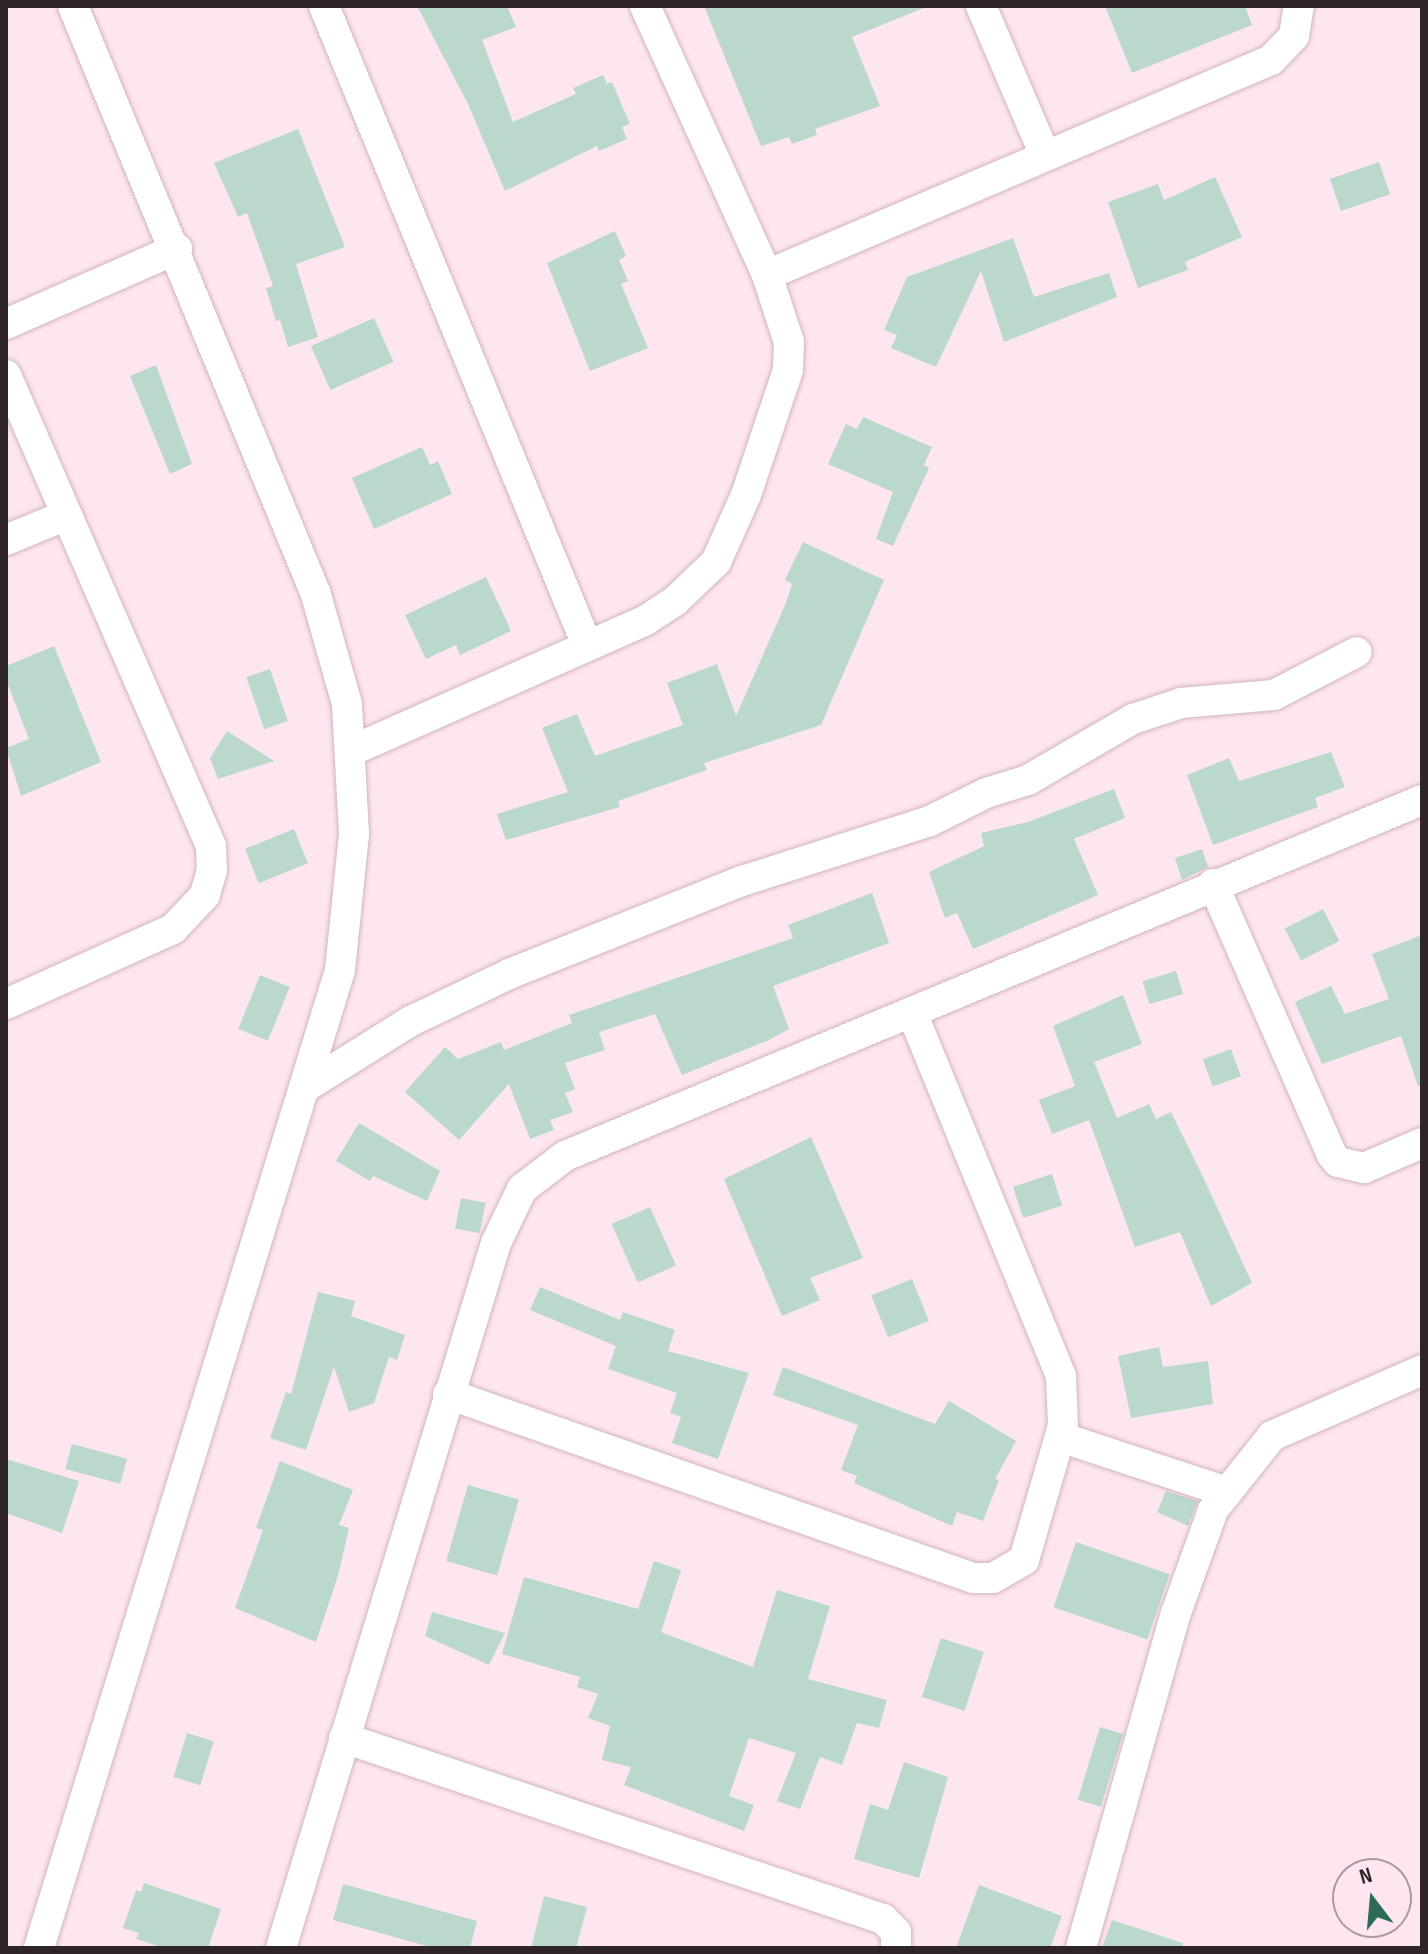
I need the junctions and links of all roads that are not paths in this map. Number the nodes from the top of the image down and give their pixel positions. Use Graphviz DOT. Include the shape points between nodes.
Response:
graph roads {
  1 [pos="73,6"];
  2 [pos="324,6"];
  3 [pos="645,6"];
  4 [pos="981,6"];
  5 [pos="1299,6"];
  6 [pos="1045,155"];
  7 [pos="177,249"];
  8 [pos="767,275"];
  9 [pos="6,324"];
  10 [pos="6,375"];
  11 [pos="67,515"];
  12 [pos="6,540"];
  13 [pos="587,645"];
  14 [pos="1357,652"];
  15 [pos="353,750"];
  16 [pos="1422,800"];
  17 [pos="1213,884"];
  18 [pos="6,1004"];
  19 [pos="912,1013"];
  20 [pos="304,1088"];
  21 [pos="1422,1143"];
  22 [pos="1422,1370"];
  23 [pos="448,1394"];
  24 [pos="1060,1437"];
  25 [pos="1227,1492"];
  26 [pos="344,1738"];
  27 [pos="39,1948"];
  28 [pos="281,1948"];
  29 [pos="896,1948"];
  30 [pos="1081,1948"];
  1 -- 7 [label="street"];
  2 -- 13 [label="street"];
  3 -- 8 [label="street"];
  4 -- 6 [label="street"];
  5 -- 6 [label="street" via="1294,36 1271,60"];
  6 -- 8 [label="street"];
  7 -- 9 [label="street"];
  7 -- 15 [label="street" via="315,592 341,678"];
  8 -- 13 [label="street" via="789,342 788,370 746,495 716,562 675,601"];
  10 -- 11 [label="street"];
  11 -- 12 [label="street"];
  11 -- 18 [label="street" via="211,846 212,870 205,895 173,929"];
  13 -- 15 [label="street"];
  14 -- 20 [label="street" via="1274,695 1181,703 1133,719 1028,780 986,793 930,821 742,881 509,974 411,1021"];
  15 -- 20 [label="street" via="354,834 340,970"];
  16 -- 17 [label="street"];
  17 -- 19 [label="street"];
  17 -- 21 [label="street" via="1332,1155 1338,1162 1364,1168"];
  19 -- 23 [label="street" via="565,1156 537,1174 511,1203"];
  19 -- 24 [label="street" via="1061,1376 1065,1403"];
  20 -- 27 [label="street"];
  22 -- 25 [label="street" via="1272,1436"];
  23 -- 24 [label="street" via="973,1578 993,1578 1024,1560"];
  23 -- 26 [label="street"];
  24 -- 25 [label="street"];
  25 -- 30 [label="street" via="1213,1510 1176,1613"];
  26 -- 28 [label="street"];
  26 -- 29 [label="street" via="883,1919 896,1932"];
}
